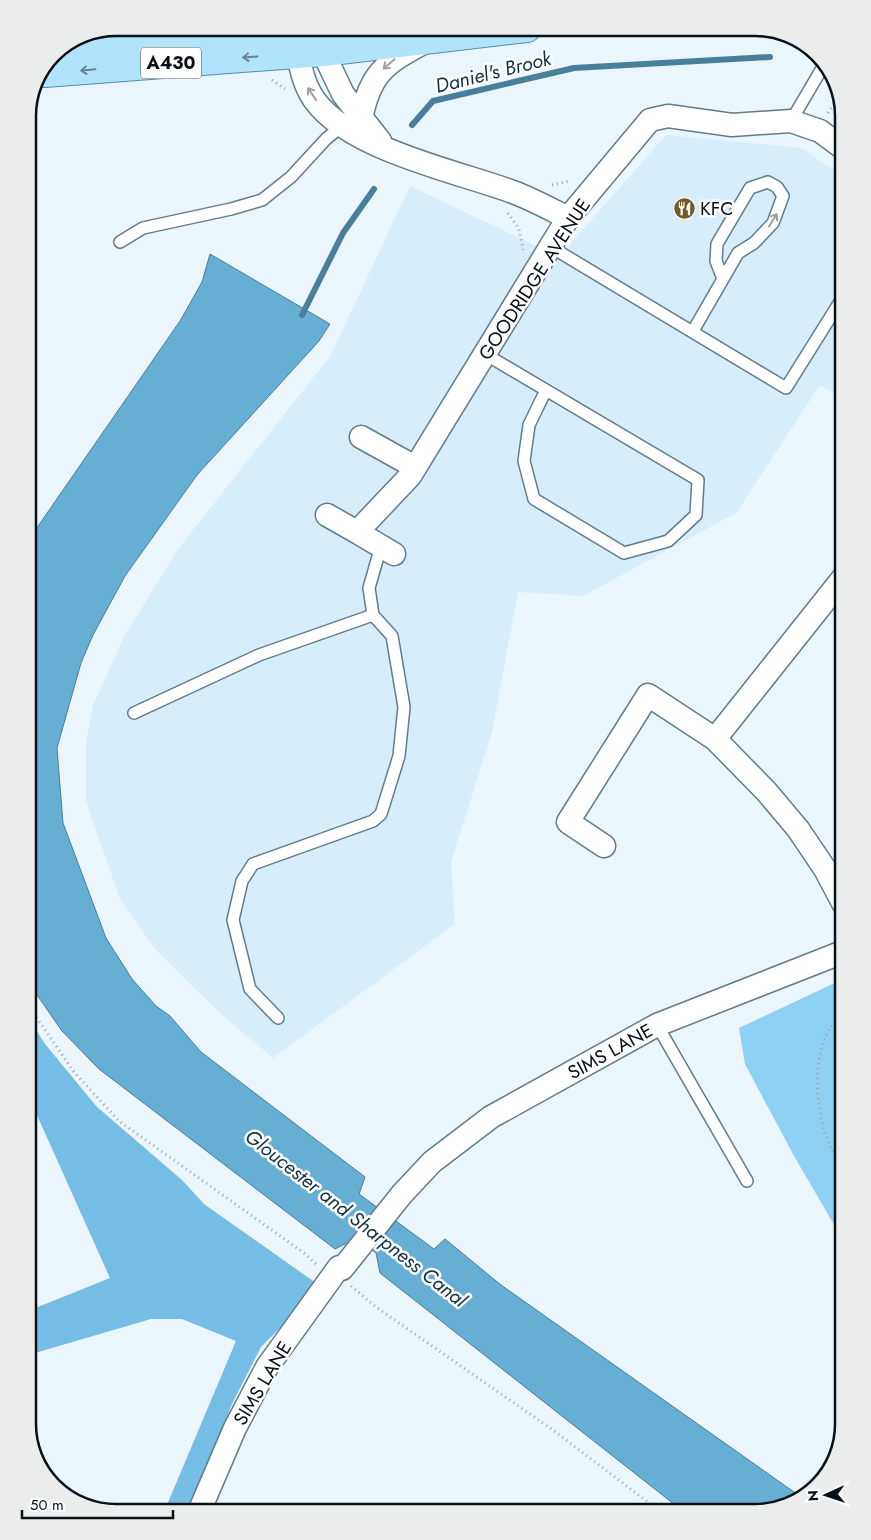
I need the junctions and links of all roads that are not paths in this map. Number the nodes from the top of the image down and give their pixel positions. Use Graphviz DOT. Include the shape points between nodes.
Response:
graph roads {
  1 [pos="112,36"];
  2 [pos="116,36"];
  3 [pos="139,36"];
  4 [pos="223,36"];
  5 [pos="310,36"];
  6 [pos="457,36"];
  7 [pos="97,39"];
  8 [pos="430,39"];
  9 [pos="84,43"];
  10 [pos="311,52"];
  11 [pos="820,71"];
  12 [pos="49,73"];
  13 [pos="353,120"];
  14 [pos="791,121"];
  15 [pos="835,142"];
  16 [pos="568,218"];
  17 [pos="120,242"];
  18 [pos="550,247"];
  19 [pos="723,279"];
  20 [pos="835,311"];
  21 [pos="693,331"];
  22 [pos="485,354"];
  23 [pos="546,390"];
  24 [pos="361,437"];
  25 [pos="415,467"];
  26 [pos="327,515"];
  27 [pos="358,532"];
  28 [pos="388,550"];
  29 [pos="835,590"];
  30 [pos="373,615"];
  31 [pos="134,713"];
  32 [pos="715,740"];
  33 [pos="604,846"];
  34 [pos="835,887"];
  35 [pos="835,956"];
  36 [pos="278,1018"];
  37 [pos="657,1025"];
  38 [pos="747,1180"];
  39 [pos="202,1504"];
  1 -- 7 [label="main road, A430"];
  2 -- 9 [label="main road, A430"];
  3 -- 4 [label="main road, A430" via="194,39"];
  5 -- 10 [label="main road, A430" via="315,37"];
  6 -- 8 [label="main road, A430"];
  8 -- 10 [label="main road, A430"];
  8 -- 13 [label="street, one-way" via="398,56 382,70 371,83"];
  10 -- 12 [label="main road, A430, one-way"];
  10 -- 13 [label="street" via="302,75 310,95 327,114"];
  11 -- 14 [label="lane"];
  13 -- 16 [label="street" via="387,150 515,192"];
  13 -- 17 [label="lane" via="326,139 291,177 262,200 143,228"];
  14 -- 15 [label="street, GOODRIDGE AVENUE" via="820,131"];
  14 -- 16 [label="street, GOODRIDGE AVENUE" via="732,125 668,116 650,120"];
  16 -- 18 [label="street, GOODRIDGE AVENUE"];
  18 -- 21 [label="lane"];
  18 -- 22 [label="street, GOODRIDGE AVENUE"];
  19 -- 19 [label="lane, one-way" via="738,253 754,243 773,223 783,196 778,186 768,182 750,188 717,244 716,261"];
  19 -- 21 [label="lane"];
  20 -- 21 [label="lane" via="786,388"];
  22 -- 23 [label="lane"];
  22 -- 25 [label="street, GOODRIDGE AVENUE"];
  23 -- 23 [label="lane" via="529,425 524,461 534,499 624,553 668,541 696,515 698,480"];
  24 -- 25 [label="street"];
  25 -- 27 [label="street, GOODRIDGE AVENUE"];
  26 -- 27 [label="street"];
  27 -- 28 [label="street"];
  28 -- 30 [label="lane" via="369,588"];
  29 -- 32 [label="street"];
  30 -- 31 [label="lane" via="259,655"];
  30 -- 36 [label="lane" via="392,636 404,707 400,756 381,814 373,821 253,864 242,881 233,920 250,989"];
  32 -- 33 [label="street" via="648,694 568,822"];
  32 -- 34 [label="street" via="798,829"];
  35 -- 37 [label="street, SIMS LANE"];
  37 -- 38 [label="lane"];
  37 -- 39 [label="street, SIMS LANE" via="491,1117 432,1162 338,1272 267,1367 235,1428"];
}
